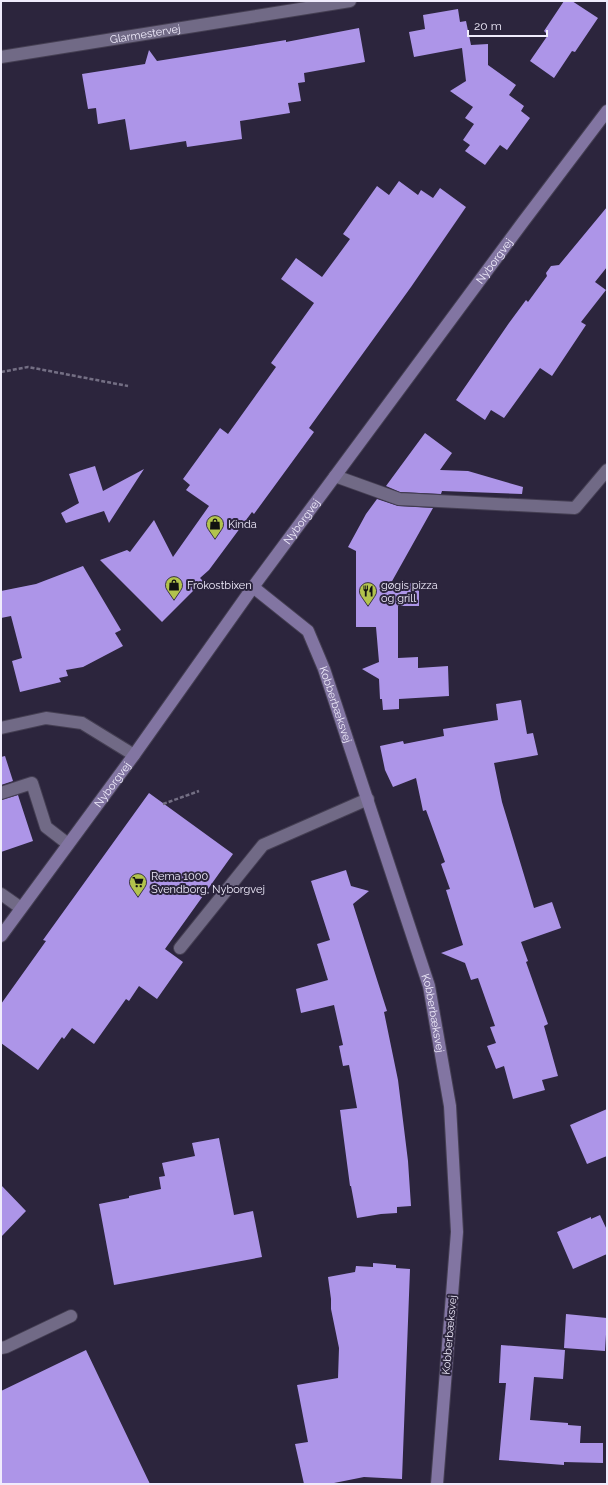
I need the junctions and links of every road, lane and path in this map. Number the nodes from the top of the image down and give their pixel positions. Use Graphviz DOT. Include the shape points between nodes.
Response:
graph roads {
  1 [pos="350,1"];
  2 [pos="288,6"];
  3 [pos="1,57"];
  4 [pos="607,112"];
  5 [pos="1,372"];
  6 [pos="128,386"];
  7 [pos="607,470"];
  8 [pos="335,476"];
  9 [pos="253,586"];
  10 [pos="1,728"];
  11 [pos="134,755"];
  12 [pos="199,791"];
  13 [pos="1,793"];
  14 [pos="368,799"];
  15 [pos="163,804"];
  16 [pos="68,844"];
  17 [pos="1,894"];
  18 [pos="21,908"];
  19 [pos="1,936"];
  20 [pos="180,948"];
  21 [pos="71,1316"];
  22 [pos="1,1348"];
  23 [pos="437,1484"];
  1 -- 2 [label="street, Glarmestervej"];
  2 -- 3 [label="street, Glarmestervej"];
  4 -- 8 [label="street, Nyborgvej"];
  5 -- 6 [label="path" via="28,367"];
  7 -- 8 [label="street" via="575,508 399,499"];
  8 -- 9 [label="street, Nyborgvej"];
  9 -- 11 [label="street, Nyborgvej"];
  9 -- 14 [label="street, Kobberbæksvej" via="308,631 324,669"];
  10 -- 11 [label="street" via="46,718 82,723"];
  11 -- 16 [label="street, Nyborgvej"];
  12 -- 15 [label="path"];
  13 -- 16 [label="street" via="32,783 46,827"];
  14 -- 20 [label="street" via="263,845"];
  14 -- 23 [label="street, Kobberbæksvej" via="429,986 450,1106 457,1232"];
  16 -- 18 [label="street, Nyborgvej"];
  17 -- 18 [label="street"];
  18 -- 19 [label="street, Nyborgvej"];
  21 -- 22 [label="street"];
}
